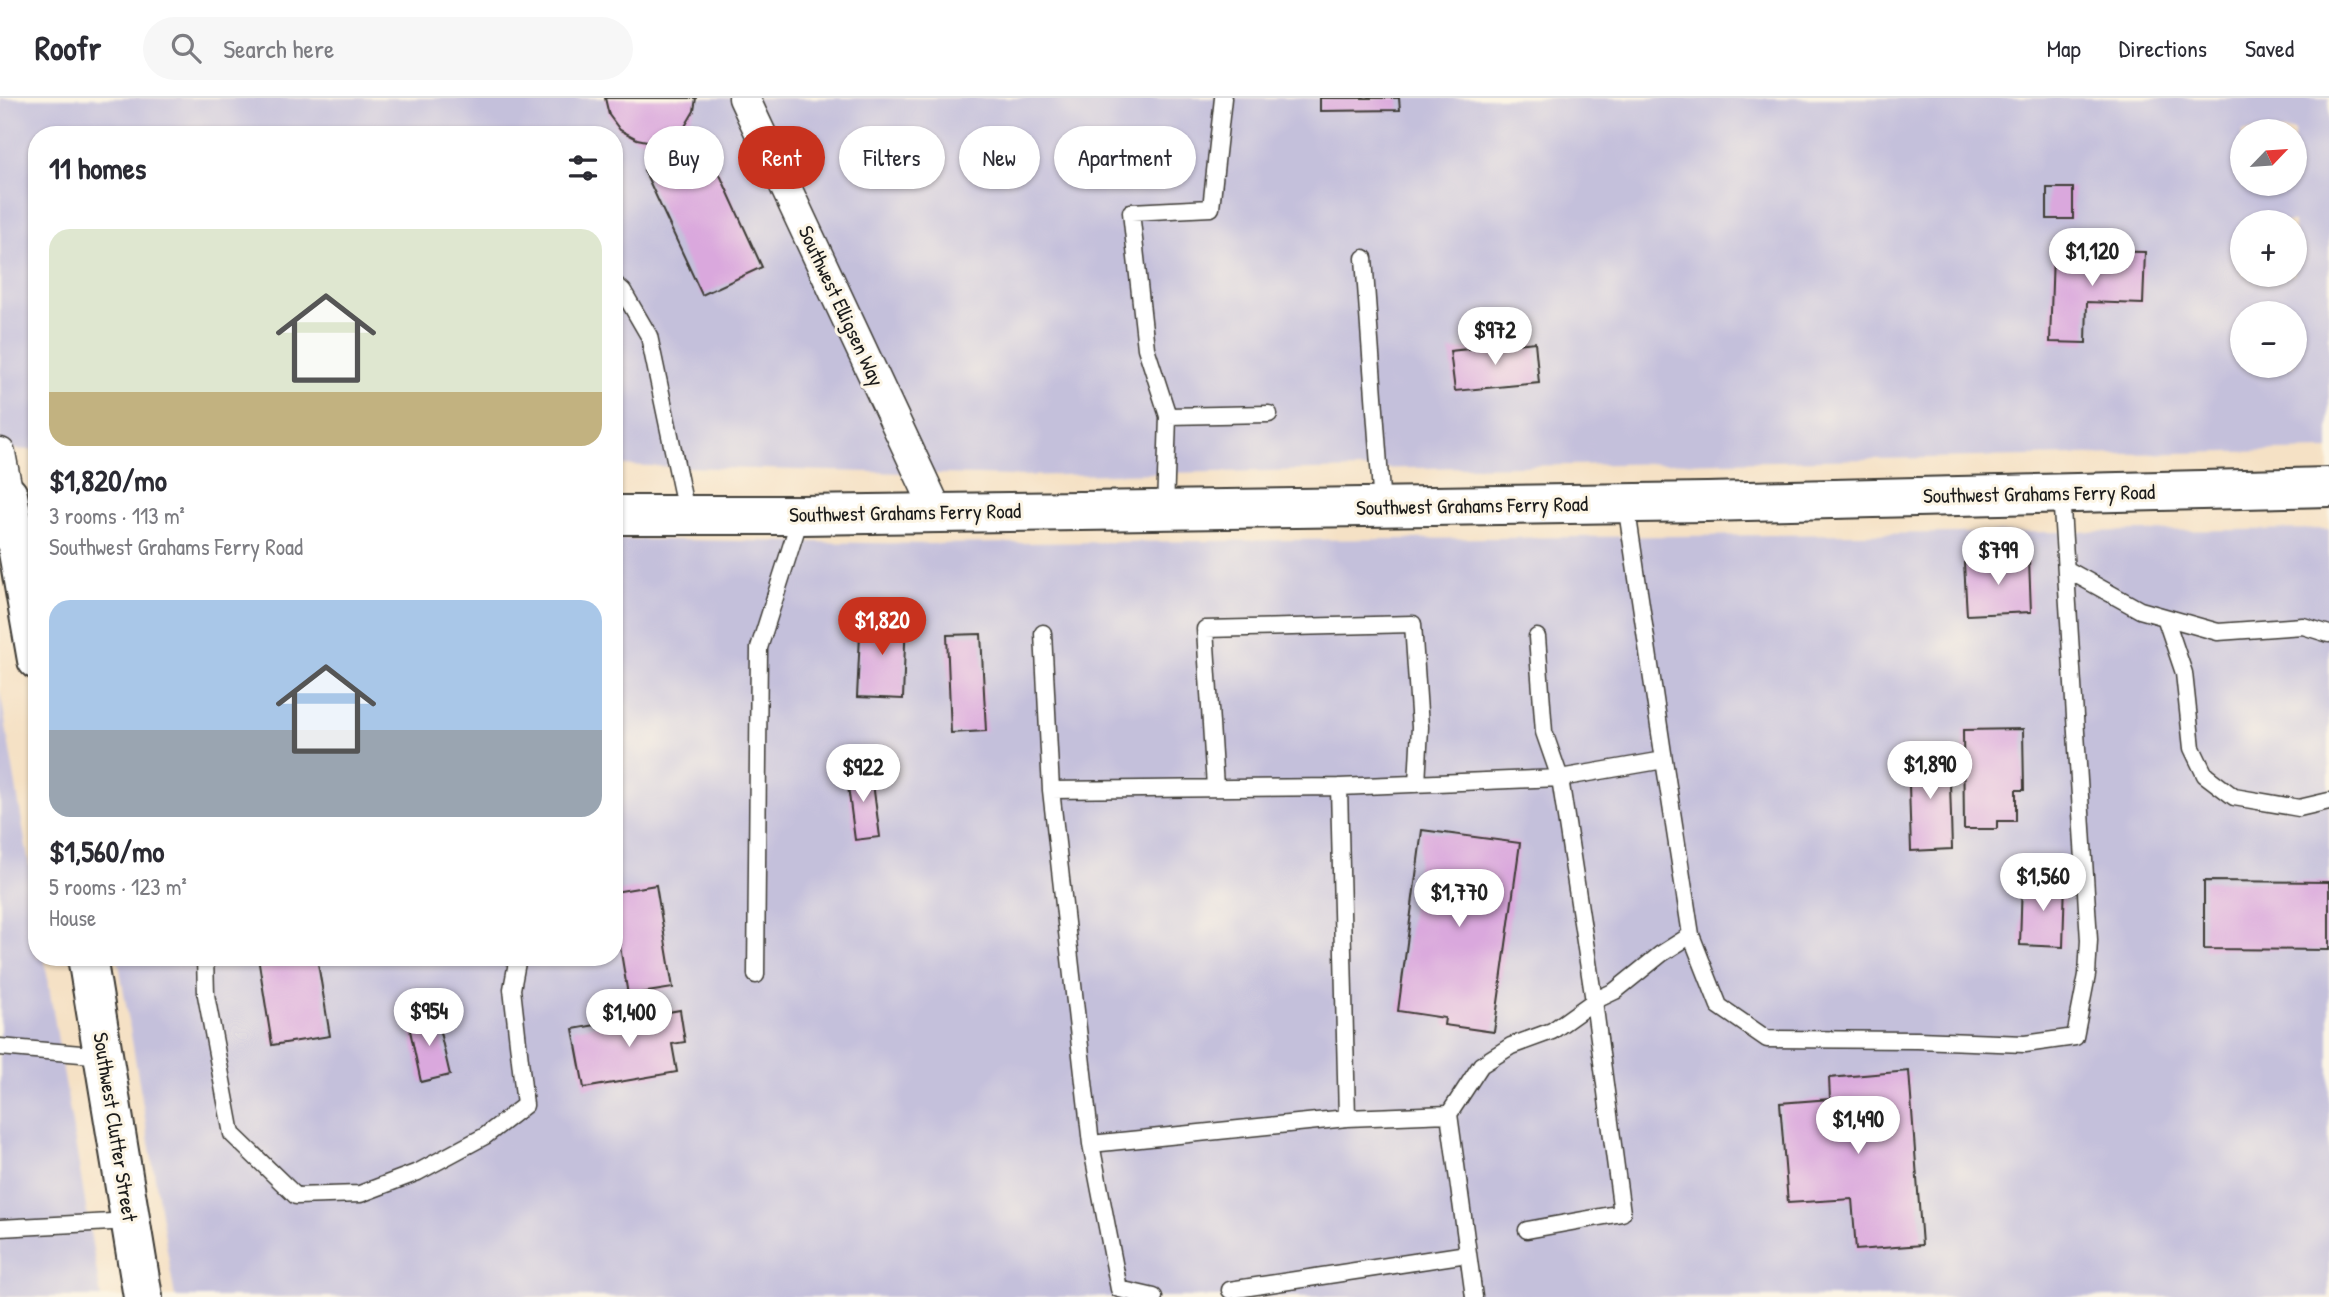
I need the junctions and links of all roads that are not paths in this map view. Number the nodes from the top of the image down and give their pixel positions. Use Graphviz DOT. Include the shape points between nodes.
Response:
graph roads {
  1 [pos="744,98"];
  2 [pos="1223,98"];
  3 [pos="1364,258"];
  4 [pos="623,291"];
  5 [pos="1269,414"];
  6 [pos="1168,416"];
  7 [pos="0,453"];
  8 [pos="2329,487"];
  9 [pos="2061,493"];
  10 [pos="15,495"];
  11 [pos="1626,503"];
  12 [pos="1382,507"];
  13 [pos="1165,510"];
  14 [pos="938,513"];
  15 [pos="623,515"];
  16 [pos="801,515"];
  17 [pos="687,516"];
  18 [pos="2066,569"];
  19 [pos="28,592"];
  20 [pos="2165,618"];
  21 [pos="1043,633"];
  22 [pos="2329,634"];
  23 [pos="1537,637"];
  24 [pos="1664,761"];
  25 [pos="1560,778"];
  26 [pos="1417,784"];
  27 [pos="1215,787"];
  28 [pos="1339,787"];
  29 [pos="1051,790"];
  30 [pos="2329,802"];
  31 [pos="1691,935"];
  32 [pos="89,966"];
  33 [pos="205,966"];
  34 [pos="516,966"];
  35 [pos="756,975"];
  36 [pos="1594,1001"];
  37 [pos="0,1047"];
  38 [pos="104,1056"];
  39 [pos="1448,1114"];
  40 [pos="1347,1118"];
  41 [pos="1091,1144"];
  42 [pos="130,1221"];
  43 [pos="0,1228"];
  44 [pos="1527,1230"];
  45 [pos="1467,1254"];
  46 [pos="1230,1290"];
  47 [pos="142,1297"];
  48 [pos="1154,1297"];
  49 [pos="1474,1297"];
  1 -- 14 [label="street, Southwest Elligsen Way"];
  2 -- 6 [label="lane" via="1211,208 1131,212 1146,348"];
  3 -- 12 [label="lane"];
  4 -- 17 [label="lane" via="649,336"];
  5 -- 6 [label="lane"];
  6 -- 13 [label="lane"];
  7 -- 10 [label="street"];
  8 -- 9 [label="main road, Southwest Grahams Ferry Road"];
  9 -- 11 [label="main road, Southwest Grahams Ferry Road"];
  9 -- 18 [label="lane"];
  10 -- 19 [label="main road"];
  11 -- 12 [label="main road, Southwest Grahams Ferry Road"];
  11 -- 24 [label="lane"];
  12 -- 13 [label="main road, Southwest Grahams Ferry Road"];
  13 -- 14 [label="main road, Southwest Grahams Ferry Road"];
  14 -- 16 [label="main road, Southwest Grahams Ferry Road"];
  15 -- 17 [label="main road, Southwest Grahams Ferry Road"];
  16 -- 17 [label="main road, Southwest Grahams Ferry Road"];
  16 -- 35 [label="lane" via="759,648"];
  18 -- 20 [label="lane" via="2140,610"];
  18 -- 31 [label="lane" via="2089,940 2076,1037 2025,1044 1767,1039 1719,1006"];
  20 -- 22 [label="lane" via="2218,632 2303,626"];
  20 -- 30 [label="lane" via="2184,673 2192,748 2205,775 2234,797 2299,807"];
  21 -- 29 [label="lane"];
  23 -- 25 [label="lane" via="1545,732"];
  24 -- 25 [label="lane"];
  24 -- 31 [label="lane"];
  25 -- 26 [label="lane"];
  25 -- 36 [label="lane"];
  26 -- 27 [label="lane" via="1420,727 1413,624 1205,629"];
  26 -- 28 [label="lane"];
  27 -- 28 [label="lane"];
  27 -- 29 [label="lane"];
  28 -- 40 [label="lane"];
  29 -- 41 [label="lane"];
  31 -- 36 [label="lane" via="1615,991"];
  32 -- 38 [label="main road, Southwest Clutter Street"];
  33 -- 34 [label="lane" via="206,995 232,1134 296,1196 360,1194 418,1172 485,1136 525,1105 512,989"];
  36 -- 39 [label="lane" via="1552,1031 1511,1046 1481,1065"];
  36 -- 44 [label="lane" via="1622,1213"];
  37 -- 38 [label="lane"];
  38 -- 42 [label="main road, Southwest Clutter Street"];
  39 -- 40 [label="lane"];
  39 -- 45 [label="lane"];
  40 -- 41 [label="lane"];
  41 -- 48 [label="lane" via="1119,1289"];
  42 -- 43 [label="lane"];
  42 -- 47 [label="main road, Southwest Clutter Street"];
  45 -- 46 [label="lane"];
  45 -- 49 [label="lane"];
}
